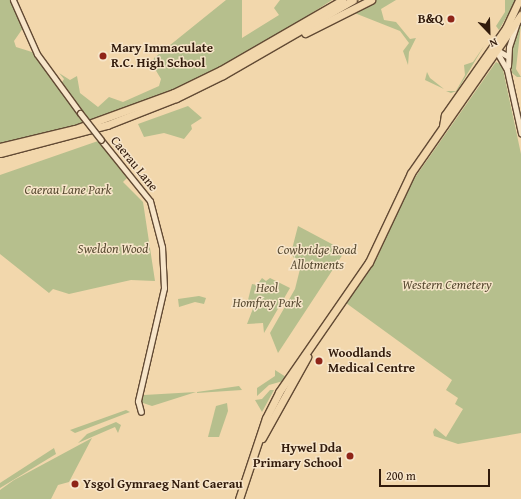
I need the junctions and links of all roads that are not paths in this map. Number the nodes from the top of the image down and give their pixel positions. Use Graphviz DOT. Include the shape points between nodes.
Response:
graph roads {
  1 [pos="13,0"];
  2 [pos="336,0"];
  3 [pos="342,0"];
  4 [pos="354,0"];
  5 [pos="371,0"];
  6 [pos="519,0"];
  7 [pos="519,18"];
  8 [pos="301,24"];
  9 [pos="496,49"];
  10 [pos="256,56"];
  11 [pos="508,56"];
  12 [pos="507,70"];
  13 [pos="443,126"];
  14 [pos="521,133"];
  15 [pos="0,147"];
  16 [pos="0,153"];
  17 [pos="141,412"];
  18 [pos="239,499"];
  1 -- 17 [label="street, Caerau Lane, bridge" via="37,54 150,201 162,247 164,279 161,307 138,401"];
  2 -- 8 [label="main road"];
  3 -- 8 [label="main road"];
  4 -- 10 [label="main road"];
  5 -- 10 [label="main road"];
  6 -- 9 [label="main road"];
  7 -- 9 [label="main road"];
  7 -- 11 [label="street"];
  8 -- 15 [label="main road" via="221,70 137,108 75,129"];
  9 -- 11 [label="street"];
  9 -- 12 [label="street"];
  9 -- 13 [label="main road"];
  9 -- 13 [label="main road" via="471,77 443,119"];
  10 -- 16 [label="main road" via="139,113 77,134"];
  11 -- 12 [label="street"];
  12 -- 14 [label="street"];
  13 -- 18 [label="main road" via="401,189 369,262 309,351 262,438"];
}
